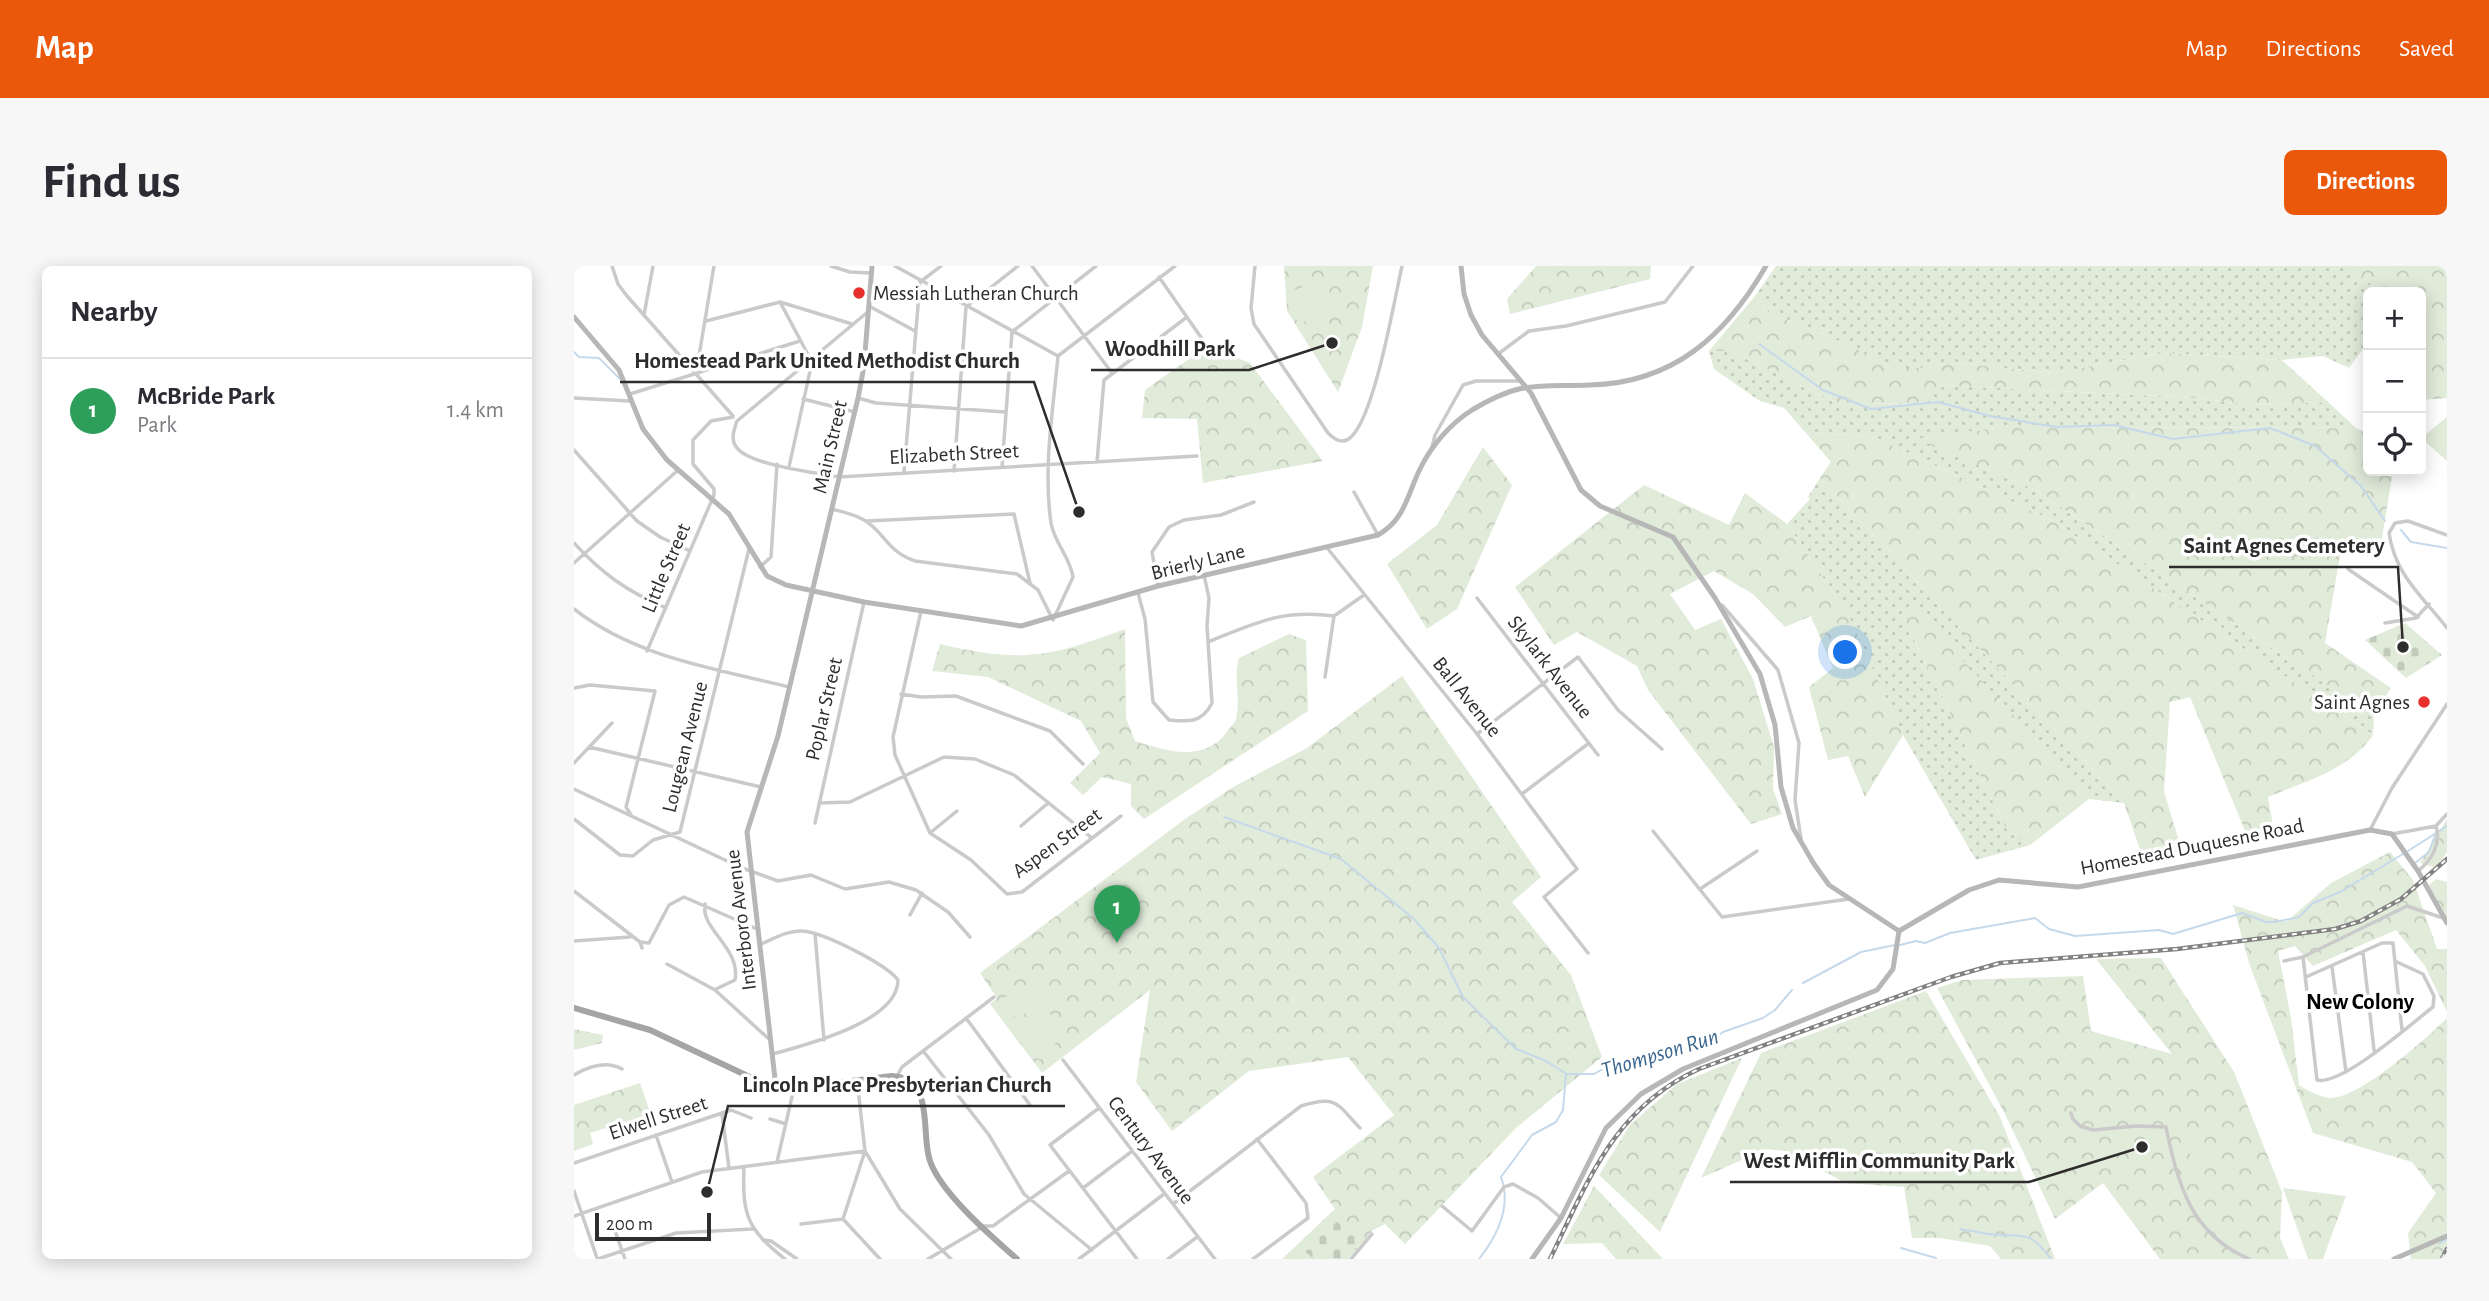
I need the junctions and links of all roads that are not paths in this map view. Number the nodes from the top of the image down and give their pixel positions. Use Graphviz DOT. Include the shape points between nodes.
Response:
graph roads {
  1 [pos="612,266"];
  2 [pos="653,266"];
  3 [pos="714,266"];
  4 [pos="831,266"];
  5 [pos="872,266"];
  6 [pos="895,266"];
  7 [pos="941,266"];
  8 [pos="1018,266"];
  9 [pos="1032,266"];
  10 [pos="1096,266"];
  11 [pos="1175,266"];
  12 [pos="1255,266"];
  13 [pos="1402,266"];
  14 [pos="1461,266"];
  15 [pos="1693,266"];
  16 [pos="1766,266"];
  17 [pos="871,273"];
  18 [pos="1159,277"];
  19 [pos="920,282"];
  20 [pos="1056,297"];
  21 [pos="780,302"];
  22 [pos="966,307"];
  23 [pos="869,309"];
  24 [pos="645,316"];
  25 [pos="574,317"];
  26 [pos="1187,317"];
  27 [pos="706,321"];
  28 [pos="852,324"];
  29 [pos="915,331"];
  30 [pos="1012,332"];
  31 [pos="1084,334"];
  32 [pos="800,341"];
  33 [pos="1207,346"];
  34 [pos="1498,354"];
  35 [pos="1058,356"];
  36 [pos="812,359"];
  37 [pos="1112,373"];
  38 [pos="696,374"];
  39 [pos="1523,383"];
  40 [pos="574,398"];
  41 [pos="631,398"];
  42 [pos="858,398"];
  43 [pos="803,399"];
  44 [pos="910,404"];
  45 [pos="958,408"];
  46 [pos="855,412"];
  47 [pos="1005,412"];
  48 [pos="733,416"];
  49 [pos="737,421"];
  50 [pos="1432,449"];
  51 [pos="574,450"];
  52 [pos="1197,457"];
  53 [pos="1097,462"];
  54 [pos="777,464"];
  55 [pos="1048,464"];
  56 [pos="789,468"];
  57 [pos="1002,468"];
  58 [pos="677,471"];
  59 [pos="954,471"];
  60 [pos="904,472"];
  61 [pos="839,477"];
  62 [pos="1354,492"];
  63 [pos="713,498"];
  64 [pos="1254,502"];
  65 [pos="832,509"];
  66 [pos="630,513"];
  67 [pos="866,521"];
  68 [pos="1378,535"];
  69 [pos="2447,535"];
  70 [pos="574,542"];
  71 [pos="749,547"];
  72 [pos="1328,549"];
  73 [pos="690,551"];
  74 [pos="584,554"];
  75 [pos="574,563"];
  76 [pos="760,567"];
  77 [pos="2348,569"];
  78 [pos="1204,575"];
  79 [pos="1031,583"];
  80 [pos="1158,586"];
  81 [pos="812,591"];
  82 [pos="1138,593"];
  83 [pos="1364,595"];
  84 [pos="1477,598"];
  85 [pos="1715,598"];
  86 [pos="864,602"];
  87 [pos="2428,604"];
  88 [pos="666,608"];
  89 [pos="574,610"];
  90 [pos="921,611"];
  91 [pos="1334,616"];
  92 [pos="2418,617"];
  93 [pos="1053,620"];
  94 [pos="2385,623"];
  95 [pos="2447,628"];
  96 [pos="1208,642"];
  97 [pos="647,651"];
  98 [pos="720,670"];
  99 [pos="574,677"];
  100 [pos="1325,677"];
  101 [pos="1541,683"];
  102 [pos="575,687"];
  103 [pos="789,687"];
  104 [pos="901,694"];
  105 [pos="2447,704"];
  106 [pos="612,723"];
  107 [pos="1476,734"];
  108 [pos="597,739"];
  109 [pos="1589,743"];
  110 [pos="589,747"];
  111 [pos="1662,749"];
  112 [pos="604,751"];
  113 [pos="1598,755"];
  114 [pos="638,758"];
  115 [pos="574,763"];
  116 [pos="1083,764"];
  117 [pos="695,771"];
  118 [pos="903,777"];
  119 [pos="761,787"];
  120 [pos="574,789"];
  121 [pos="1522,794"];
  122 [pos="819,803"];
  123 [pos="1047,804"];
  124 [pos="957,811"];
  125 [pos="2447,814"];
  126 [pos="1121,816"];
  127 [pos="632,817"];
  128 [pos="574,819"];
  129 [pos="815,823"];
  130 [pos="1021,826"];
  131 [pos="2370,830"];
  132 [pos="2437,830"];
  133 [pos="1653,831"];
  134 [pos="930,833"];
  135 [pos="2392,834"];
  136 [pos="676,836"];
  137 [pos="1092,838"];
  138 [pos="1801,844"];
  139 [pos="1757,851"];
  140 [pos="752,871"];
  141 [pos="2418,872"];
  142 [pos="1700,890"];
  143 [pos="574,891"];
  144 [pos="922,893"];
  145 [pos="1851,899"];
  146 [pos="705,904"];
  147 [pos="910,915"];
  148 [pos="2446,921"];
  149 [pos="759,929"];
  150 [pos="1899,931"];
  151 [pos="815,934"];
  152 [pos="630,937"];
  153 [pos="970,937"];
  154 [pos="574,941"];
  155 [pos="639,942"];
  156 [pos="761,944"];
  157 [pos="642,948"];
  158 [pos="2363,951"];
  159 [pos="1588,953"];
  160 [pos="2303,957"];
  161 [pos="2284,961"];
  162 [pos="2397,962"];
  163 [pos="667,964"];
  164 [pos="2332,967"];
  165 [pos="2305,977"];
  166 [pos="715,990"];
  167 [pos="993,998"];
  168 [pos="574,1008"];
  169 [pos="966,1018"];
  170 [pos="2402,1030"];
  171 [pos="770,1040"];
  172 [pos="824,1040"];
  173 [pos="2374,1051"];
  174 [pos="924,1052"];
  175 [pos="772,1055"];
  176 [pos="1063,1060"];
  177 [pos="622,1069"];
  178 [pos="2346,1072"];
  179 [pos="574,1075"];
  180 [pos="897,1076"];
  181 [pos="857,1080"];
  182 [pos="773,1085"];
  183 [pos="794,1088"];
  184 [pos="1030,1105"];
  185 [pos="1099,1108"];
  186 [pos="2071,1113"];
  187 [pos="722,1114"];
  188 [pos="751,1118"];
  189 [pos="770,1119"];
  190 [pos="786,1124"];
  191 [pos="1360,1128"];
  192 [pos="656,1135"];
  193 [pos="1257,1139"];
  194 [pos="1132,1151"];
  195 [pos="865,1152"];
  196 [pos="777,1162"];
  197 [pos="574,1163"];
  198 [pos="744,1167"];
  199 [pos="729,1168"];
  200 [pos="1069,1171"];
  201 [pos="672,1182"];
  202 [pos="1083,1188"];
  203 [pos="574,1191"];
  204 [pos="1164,1194"];
  205 [pos="1028,1198"];
  206 [pos="1173,1204"];
  207 [pos="1442,1206"];
  208 [pos="581,1213"];
  209 [pos="574,1216"];
  210 [pos="1561,1218"];
  211 [pos="843,1219"];
  212 [pos="801,1224"];
  213 [pos="984,1226"];
  214 [pos="614,1228"];
  215 [pos="752,1229"];
  216 [pos="1116,1231"];
  217 [pos="1373,1234"];
  218 [pos="1197,1237"];
  219 [pos="2446,1237"];
  220 [pos="761,1240"];
  221 [pos="942,1250"];
  222 [pos="1092,1250"];
  223 [pos="622,1251"];
  224 [pos="597,1259"];
  225 [pos="625,1259"];
  226 [pos="785,1259"];
  227 [pos="797,1259"];
  228 [pos="880,1259"];
  229 [pos="928,1259"];
  230 [pos="951,1259"];
  231 [pos="1017,1259"];
  232 [pos="1079,1259"];
  233 [pos="1137,1259"];
  234 [pos="1168,1259"];
  235 [pos="1215,1259"];
  236 [pos="1253,1259"];
  237 [pos="1350,1259"];
  238 [pos="1532,1259"];
  239 [pos="2249,1259"];
  240 [pos="2394,1259"];
  1 -- 24 [label="street" via="618,284"];
  2 -- 24 [label="street"];
  3 -- 27 [label="street"];
  4 -- 17 [label="street"];
  5 -- 17 [label="street, Main Street"];
  6 -- 19 [label="street"];
  7 -- 19 [label="street"];
  8 -- 22 [label="street"];
  9 -- 20 [label="street"];
  10 -- 20 [label="street"];
  11 -- 18 [label="street"];
  12 -- 13 [label="street" via="1254,324 1328,433 1343,442 1356,430 1378,377"];
  14 -- 34 [label="street" via="1471,316"];
  15 -- 34 [label="street" via="1665,302 1529,331"];
  16 -- 39 [label="street" via="1726,325 1677,363 1637,379 1608,384"];
  17 -- 23 [label="street, Main Street"];
  18 -- 26 [label="street"];
  18 -- 31 [label="street"];
  19 -- 22 [label="street"];
  19 -- 29 [label="street"];
  20 -- 30 [label="street"];
  20 -- 31 [label="street"];
  21 -- 27 [label="street"];
  21 -- 28 [label="street"];
  21 -- 32 [label="street"];
  22 -- 30 [label="street"];
  22 -- 45 [label="street"];
  23 -- 28 [label="street"];
  23 -- 29 [label="street"];
  23 -- 42 [label="street, Main Street"];
  24 -- 38 [label="street"];
  25 -- 41 [label="street" via="619,370"];
  26 -- 33 [label="street"];
  26 -- 37 [label="street"];
  27 -- 38 [label="street"];
  28 -- 36 [label="street"];
  29 -- 44 [label="street"];
  30 -- 35 [label="street"];
  30 -- 47 [label="street"];
  31 -- 35 [label="street"];
  31 -- 37 [label="street"];
  32 -- 36 [label="street"];
  32 -- 38 [label="street"];
  34 -- 39 [label="street"];
  35 -- 55 [label="street"];
  36 -- 43 [label="street"];
  36 -- 49 [label="street"];
  37 -- 53 [label="street" via="1104,380"];
  38 -- 41 [label="street"];
  38 -- 48 [label="street"];
  39 -- 50 [label="street, Brierly Lane" via="1471,411"];
  39 -- 50 [label="street" via="1463,385"];
  39 -- 85 [label="street" via="1581,490 1600,506 1673,537"];
  40 -- 41 [label="street"];
  41 -- 58 [label="street" via="643,429"];
  42 -- 44 [label="street"];
  42 -- 46 [label="street, Main Street"];
  43 -- 46 [label="street"];
  43 -- 56 [label="street"];
  44 -- 45 [label="street"];
  44 -- 60 [label="street"];
  45 -- 47 [label="street"];
  45 -- 59 [label="street"];
  46 -- 61 [label="street, Main Street"];
  47 -- 57 [label="street"];
  48 -- 49 [label="street"];
  48 -- 63 [label="street" via="711,421 693,440 693,464 714,489"];
  49 -- 54 [label="street, Elizabeth Street" via="733,441 737,449"];
  50 -- 68 [label="street, Brierly Lane" via="1402,514"];
  51 -- 66 [label="street"];
  52 -- 53 [label="street, Elizabeth Street"];
  53 -- 55 [label="street, Elizabeth Street"];
  54 -- 56 [label="street, Elizabeth Street"];
  54 -- 76 [label="street" via="771,557"];
  55 -- 57 [label="street, Elizabeth Street"];
  55 -- 93 [label="street" via="1053,534 1073,577"];
  56 -- 61 [label="street, Elizabeth Street"];
  57 -- 59 [label="street, Elizabeth Street"];
  58 -- 63 [label="street"];
  58 -- 66 [label="street"];
  59 -- 60 [label="street, Elizabeth Street"];
  60 -- 61 [label="street, Elizabeth Street"];
  61 -- 65 [label="street, Main Street"];
  62 -- 68 [label="street"];
  63 -- 71 [label="street"];
  63 -- 73 [label="street, Little Street"];
  64 -- 80 [label="street" via="1169,527 1152,552"];
  65 -- 67 [label="street"];
  65 -- 81 [label="street, Main Street"];
  66 -- 73 [label="street" via="646,528"];
  66 -- 74 [label="street"];
  67 -- 79 [label="street" via="902,557 1017,574"];
  67 -- 79 [label="street" via="1014,514"];
  68 -- 72 [label="street, Brierly Lane"];
  69 -- 87 [label="street" via="2408,521 2395,523 2389,533 2408,585"];
  70 -- 74 [label="street"];
  71 -- 76 [label="street"];
  71 -- 98 [label="street, Lougean Avenue"];
  72 -- 78 [label="street, Brierly Lane"];
  72 -- 83 [label="street, Ball Avenue"];
  73 -- 88 [label="street, Little Street"];
  74 -- 75 [label="street"];
  74 -- 88 [label="street" via="634,594"];
  76 -- 81 [label="street, Brierly Lane" via="774,581"];
  77 -- 92 [label="street"];
  78 -- 80 [label="street, Brierly Lane"];
  78 -- 96 [label="street" via="1209,598"];
  79 -- 93 [label="street"];
  80 -- 82 [label="street, Brierly Lane"];
  81 -- 86 [label="street, Brierly Lane"];
  81 -- 103 [label="street, Interboro Avenue"];
  82 -- 93 [label="street, Brierly Lane"];
  82 -- 96 [label="street" via="1153,702 1169,720 1192,722 1206,714 1212,703"];
  83 -- 91 [label="street"];
  83 -- 107 [label="street, Ball Avenue"];
  84 -- 101 [label="street, Skylark Avenue"];
  85 -- 138 [label="street" via="1759,674 1775,725 1781,787"];
  85 -- 138 [label="street" via="1778,670 1799,743 1794,800"];
  86 -- 90 [label="street, Brierly Lane"];
  86 -- 122 [label="street, Poplar Street"];
  87 -- 92 [label="street"];
  87 -- 95 [label="street"];
  88 -- 97 [label="street, Little Street"];
  89 -- 97 [label="street"];
  90 -- 93 [label="street, Brierly Lane" via="1011,626"];
  90 -- 104 [label="street"];
  91 -- 96 [label="street" via="1282,614"];
  91 -- 100 [label="street"];
  92 -- 94 [label="street"];
  97 -- 98 [label="street"];
  98 -- 103 [label="street"];
  98 -- 117 [label="street, Lougean Avenue"];
  99 -- 102 [label="street"];
  101 -- 107 [label="street"];
  101 -- 109 [label="street, Skylark Avenue"];
  101 -- 111 [label="street" via="1578,657 1618,709"];
  102 -- 114 [label="street" via="655,691"];
  103 -- 119 [label="street, Interboro Avenue"];
  104 -- 116 [label="street" via="956,696 1050,731"];
  104 -- 118 [label="street" via="893,737"];
  105 -- 131 [label="street"];
  106 -- 108 [label="street"];
  107 -- 121 [label="street, Ball Avenue"];
  108 -- 110 [label="street"];
  108 -- 112 [label="street"];
  109 -- 113 [label="street, Skylark Avenue"];
  109 -- 121 [label="street"];
  110 -- 112 [label="street"];
  110 -- 115 [label="street"];
  112 -- 114 [label="street"];
  114 -- 117 [label="street"];
  114 -- 127 [label="street" via="626,807"];
  117 -- 119 [label="street"];
  117 -- 136 [label="street, Lougean Avenue"];
  118 -- 122 [label="street" via="850,802"];
  118 -- 123 [label="street" via="944,757 975,759 1014,775"];
  118 -- 134 [label="street"];
  119 -- 140 [label="street, Interboro Avenue" via="747,832"];
  120 -- 127 [label="street"];
  121 -- 159 [label="street, Ball Avenue" via="1577,869 1544,897"];
  122 -- 129 [label="street, Poplar Street"];
  123 -- 130 [label="street"];
  123 -- 137 [label="street"];
  124 -- 134 [label="street"];
  125 -- 132 [label="street"];
  126 -- 137 [label="street, Aspen Street"];
  127 -- 136 [label="street"];
  128 -- 136 [label="street, Lougean Avenue" via="620,855 633,856 653,840"];
  131 -- 135 [label="street, Homestead Duquesne Road"];
  131 -- 150 [label="street, Homestead Duquesne Road" via="2078,887 1999,880 1969,890"];
  132 -- 135 [label="street"];
  132 -- 141 [label="street" via="2433,856"];
  133 -- 142 [label="street"];
  134 -- 137 [label="street, Aspen Street" via="971,860 1007,894 1022,892"];
  135 -- 141 [label="street"];
  136 -- 140 [label="street"];
  138 -- 145 [label="street" via="1829,885"];
  139 -- 142 [label="street"];
  140 -- 144 [label="street" via="778,881 811,875 845,889 890,882"];
  140 -- 149 [label="street, Interboro Avenue"];
  141 -- 148 [label="street"];
  142 -- 145 [label="street" via="1722,917"];
  143 -- 152 [label="street"];
  144 -- 147 [label="street"];
  144 -- 153 [label="street" via="948,912"];
  145 -- 150 [label="street"];
  146 -- 149 [label="street"];
  146 -- 155 [label="street" via="690,897 676,899 663,913 649,943"];
  146 -- 166 [label="street" via="706,914 735,961 735,980"];
  148 -- 160 [label="street" via="2407,906"];
  149 -- 156 [label="street, Interboro Avenue"];
  150 -- 210 [label="street" via="1893,969 1877,990 1683,1069 1641,1094 1606,1128"];
  151 -- 156 [label="street" via="801,931"];
  151 -- 172 [label="street"];
  151 -- 172 [label="street" via="867,958 898,979 890,1000 848,1031"];
  152 -- 154 [label="street"];
  152 -- 155 [label="street"];
  155 -- 157 [label="street"];
  156 -- 171 [label="street, Interboro Avenue"];
  158 -- 162 [label="street" via="2393,943"];
  158 -- 164 [label="street"];
  158 -- 173 [label="street"];
  160 -- 161 [label="street"];
  160 -- 165 [label="street"];
  162 -- 170 [label="street"];
  162 -- 170 [label="street" via="2423,974 2435,1001"];
  163 -- 166 [label="street"];
  164 -- 165 [label="street"];
  164 -- 178 [label="street"];
  165 -- 178 [label="street" via="2317,1080"];
  166 -- 171 [label="street"];
  167 -- 169 [label="street"];
  168 -- 182 [label="main road" via="650,1030"];
  169 -- 174 [label="street"];
  169 -- 184 [label="street"];
  170 -- 173 [label="street"];
  171 -- 175 [label="street, Interboro Avenue"];
  172 -- 175 [label="street"];
  173 -- 178 [label="street"];
  174 -- 180 [label="street"];
  174 -- 205 [label="street" via="989,1135"];
  175 -- 182 [label="street, Interboro Avenue"];
  176 -- 185 [label="street, Century Avenue"];
  177 -- 179 [label="street" via="591,1066"];
  180 -- 181 [label="main road"];
  180 -- 213 [label="main road" via="914,1085 922,1099 927,1152 936,1175"];
  181 -- 183 [label="main road"];
  181 -- 195 [label="street"];
  182 -- 183 [label="main road"];
  183 -- 190 [label="street"];
  185 -- 194 [label="street, Century Avenue"];
  185 -- 200 [label="street" via="1050,1145"];
  186 -- 239 [label="street" via="2086,1129 2166,1127 2173,1161 2196,1218 2226,1247"];
  187 -- 188 [label="street, Elwell Street" via="731,1111"];
  187 -- 192 [label="street, Elwell Street"];
  187 -- 199 [label="street"];
  189 -- 190 [label="street"];
  190 -- 196 [label="street"];
  191 -- 193 [label="street" via="1336,1103 1324,1099 1301,1106"];
  192 -- 197 [label="street, Elwell Street"];
  192 -- 201 [label="street"];
  193 -- 206 [label="street"];
  193 -- 236 [label="street" via="1306,1203 1308,1218"];
  194 -- 202 [label="street"];
  194 -- 204 [label="street, Century Avenue"];
  195 -- 196 [label="street"];
  195 -- 211 [label="street"];
  195 -- 221 [label="street" via="901,1209"];
  196 -- 198 [label="street"];
  198 -- 199 [label="street"];
  198 -- 215 [label="street" via="742,1199"];
  199 -- 201 [label="street"];
  200 -- 202 [label="street"];
  200 -- 205 [label="street"];
  201 -- 208 [label="street"];
  202 -- 216 [label="street"];
  203 -- 208 [label="street"];
  204 -- 206 [label="street, Century Avenue"];
  204 -- 216 [label="street"];
  205 -- 213 [label="street" via="993,1226"];
  205 -- 222 [label="street"];
  206 -- 218 [label="street, Century Avenue"];
  207 -- 210 [label="street" via="1472,1231 1506,1186 1538,1198"];
  208 -- 209 [label="street"];
  208 -- 224 [label="street"];
  210 -- 238 [label="street"];
  211 -- 212 [label="street"];
  211 -- 228 [label="street"];
  213 -- 221 [label="street"];
  213 -- 231 [label="main road"];
  214 -- 223 [label="street"];
  215 -- 220 [label="street"];
  215 -- 223 [label="street" via="676,1233"];
  216 -- 222 [label="street"];
  216 -- 233 [label="street"];
  217 -- 237 [label="street"];
  218 -- 234 [label="street"];
  218 -- 235 [label="street, Century Avenue"];
  219 -- 240 [label="street"];
  220 -- 226 [label="street"];
  220 -- 227 [label="street" via="771,1241"];
  221 -- 229 [label="street"];
  221 -- 230 [label="street"];
  222 -- 232 [label="street"];
  223 -- 224 [label="street"];
  223 -- 225 [label="street"];
}
